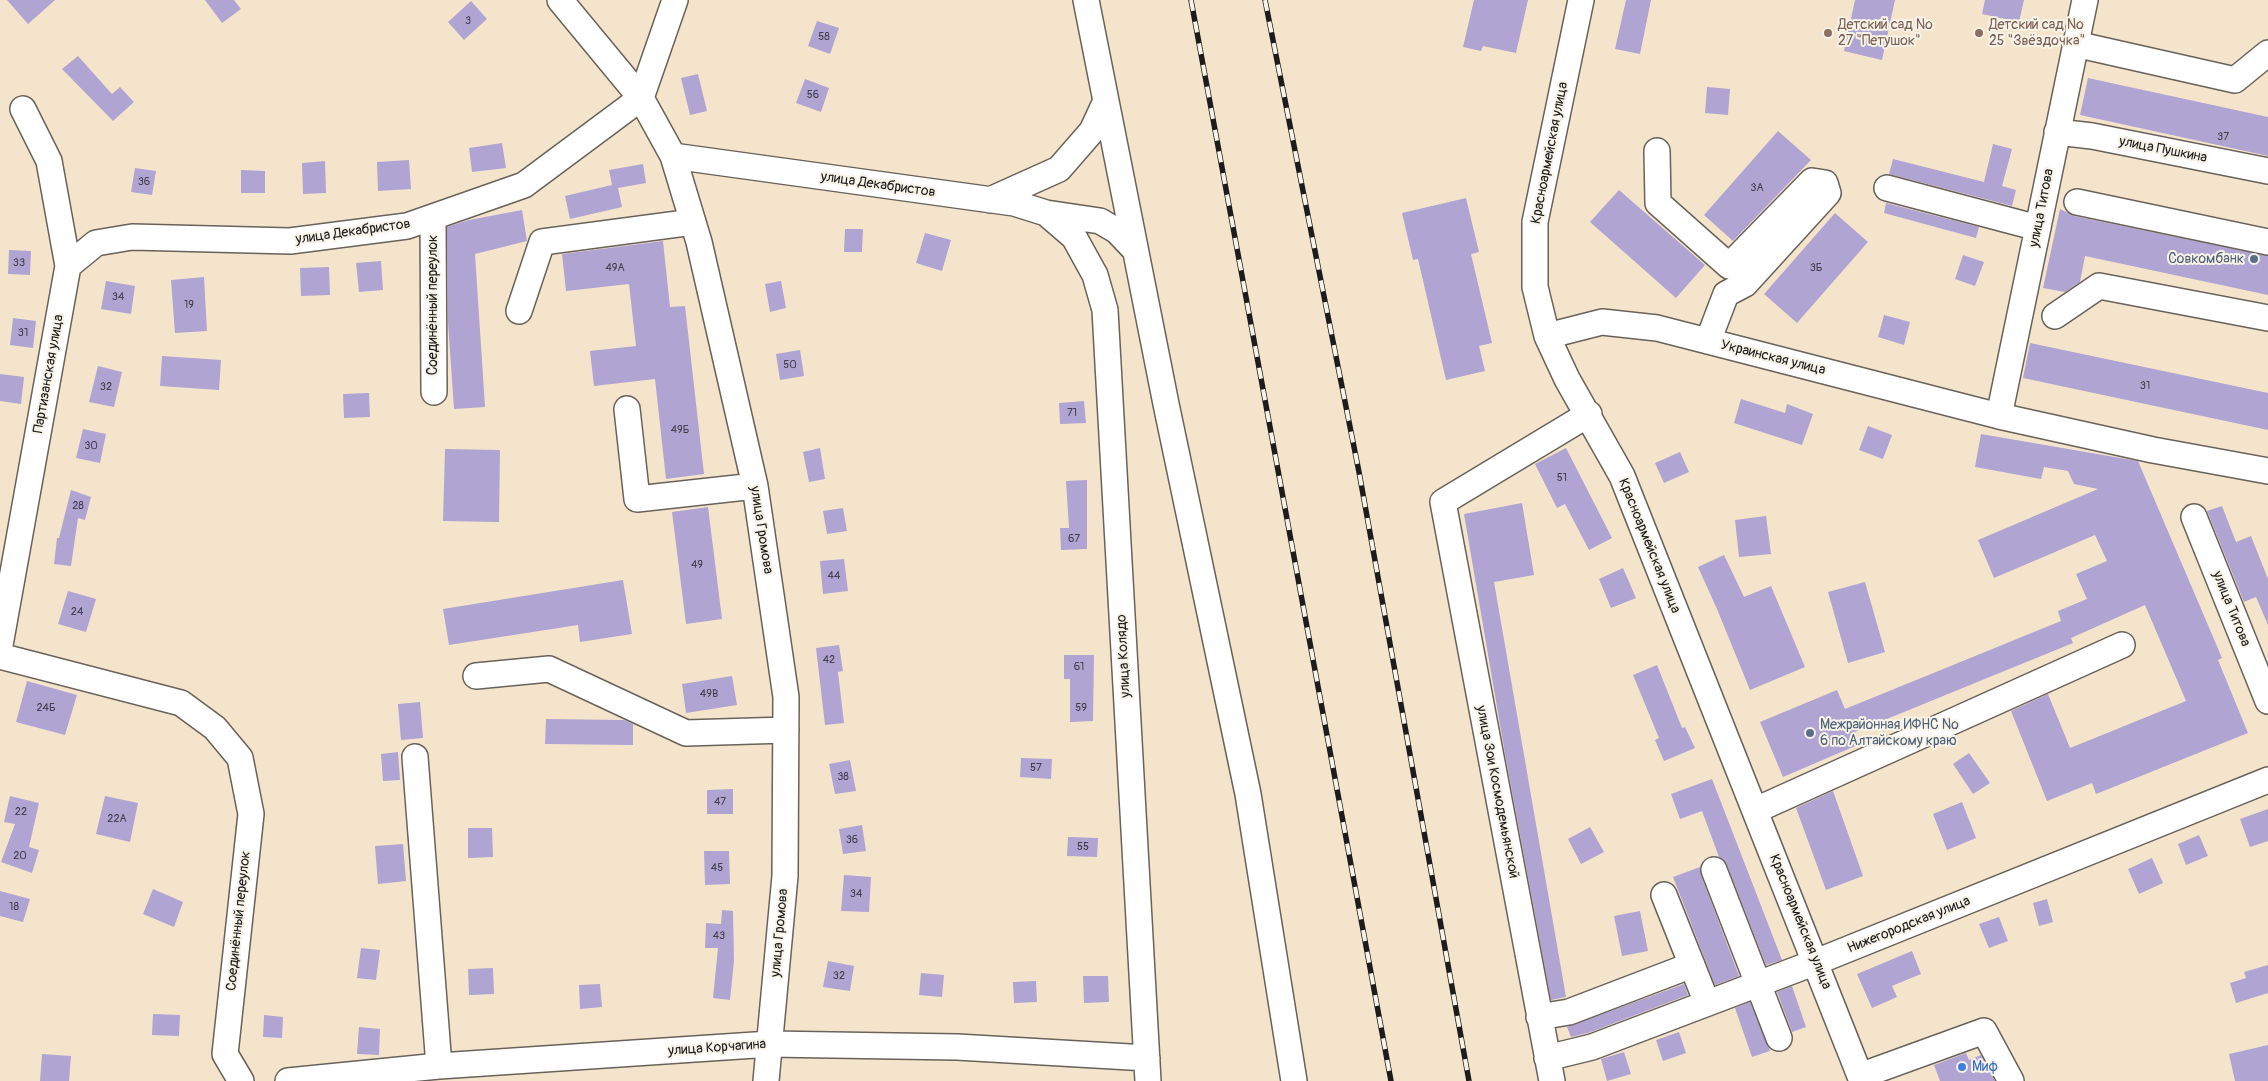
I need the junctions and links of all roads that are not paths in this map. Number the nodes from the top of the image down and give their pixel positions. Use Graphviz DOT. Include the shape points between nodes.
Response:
graph roads {
  1 [pos="560,0"];
  2 [pos="675,0"];
  3 [pos="1086,0"];
  4 [pos="1581,0"];
  5 [pos="2084,0"];
  6 [pos="2076,44"];
  7 [pos="2268,53"];
  8 [pos="641,98"];
  9 [pos="1105,103"];
  10 [pos="23,109"];
  11 [pos="2057,132"];
  12 [pos="1657,151"];
  13 [pos="673,156"];
  14 [pos="2268,170"];
  15 [pos="1886,188"];
  16 [pos="990,200"];
  17 [pos="2077,202"];
  18 [pos="1046,213"];
  19 [pos="433,217"];
  20 [pos="692,222"];
  21 [pos="2038,228"];
  22 [pos="1074,237"];
  23 [pos="2268,242"];
  24 [pos="1135,250"];
  25 [pos="68,266"];
  26 [pos="1729,266"];
  27 [pos="1726,294"];
  28 [pos="519,311"];
  29 [pos="2055,316"];
  30 [pos="2268,318"];
  31 [pos="1547,336"];
  32 [pos="1708,341"];
  33 [pos="434,392"];
  34 [pos="627,409"];
  35 [pos="1589,414"];
  36 [pos="1999,416"];
  37 [pos="2268,471"];
  38 [pos="755,486"];
  39 [pos="2194,517"];
  40 [pos="8,558"];
  41 [pos="0,645"];
  42 [pos="2122,645"];
  43 [pos="0,656"];
  44 [pos="476,676"];
  45 [pos="2268,701"];
  46 [pos="786,730"];
  47 [pos="415,757"];
  48 [pos="2268,780"];
  49 [pos="1756,810"];
  50 [pos="1714,870"];
  51 [pos="1664,894"];
  52 [pos="1816,962"];
  53 [pos="1692,965"];
  54 [pos="1758,984"];
  55 [pos="1707,1003"];
  56 [pos="1540,1017"];
  57 [pos="1779,1038"];
  58 [pos="770,1044"];
  59 [pos="439,1066"];
  60 [pos="1549,1069"];
  61 [pos="1148,1070"];
  62 [pos="1861,1079"];
  63 [pos="241,1081"];
  64 [pos="288,1081"];
  65 [pos="766,1081"];
  66 [pos="1294,1081"];
  67 [pos="2011,1081"];
  1 -- 8 [label="street, улица Громова"];
  2 -- 8 [label="street"];
  3 -- 9 [label="street"];
  4 -- 31 [label="street, Красноармейская улица" via="1535,222 1535,287"];
  5 -- 6 [label="street, улица Титова"];
  6 -- 7 [label="street" via="2234,80"];
  6 -- 11 [label="street, улица Титова"];
  8 -- 13 [label="street, улица Громова"];
  8 -- 19 [label="street, улица Декабристов" via="524,185"];
  9 -- 16 [label="street" via="1092,131 1058,170"];
  9 -- 24 [label="street"];
  10 -- 25 [label="street, Партизанская улица" via="49,161"];
  11 -- 14 [label="street, улица Пушкина"];
  11 -- 21 [label="street, улица Титова"];
  12 -- 26 [label="street" via="1658,203"];
  13 -- 16 [label="street, улица Декабристов"];
  13 -- 20 [label="street, улица Громова"];
  15 -- 21 [label="street"];
  16 -- 18 [label="street, улица Декабристов" via="1014,203"];
  17 -- 23 [label="street"];
  18 -- 22 [label="street, улица Декабристов"];
  18 -- 24 [label="street" via="1100,221 1117,231"];
  19 -- 25 [label="street, улица Декабристов" via="407,226 290,241 132,237 96,243"];
  19 -- 33 [label="street, Соединённый переулок"];
  20 -- 28 [label="street" via="542,242"];
  20 -- 38 [label="street, улица Громова"];
  21 -- 36 [label="street, улица Титова"];
  22 -- 61 [label="street, улица Колядо" via="1095,275 1104,310"];
  24 -- 66 [label="street" via="1248,794"];
  25 -- 40 [label="street, Партизанская улица"];
  26 -- 27 [label="street"];
  26 -- 27 [label="street" via="1812,182 1825,183 1828,193 1745,284"];
  27 -- 32 [label="street"];
  29 -- 30 [label="street" via="2099,286"];
  31 -- 32 [label="street, Украинская улица" via="1602,322 1656,328"];
  31 -- 35 [label="street, Красноармейская улица" via="1567,379"];
  32 -- 36 [label="street, Украинская улица"];
  34 -- 38 [label="street" via="636,499"];
  35 -- 49 [label="street, Красноармейская улица" via="1622,476"];
  35 -- 56 [label="street, улица Зои Космодемьянской" via="1443,502"];
  36 -- 37 [label="street, Украинская улица"];
  38 -- 46 [label="street, улица Громова" via="786,697"];
  39 -- 45 [label="street, улица Титова"];
  40 -- 41 [label="street, Партизанская улица"];
  42 -- 49 [label="street"];
  43 -- 63 [label="street, Соединённый переулок" via="181,703 215,728 240,758 251,814 224,1054"];
  44 -- 46 [label="street" via="549,669 686,733"];
  46 -- 58 [label="street, улица Громова" via="786,876"];
  47 -- 59 [label="street"];
  48 -- 52 [label="street, Нижегородская улица"];
  49 -- 52 [label="street, Красноармейская улица"];
  50 -- 54 [label="street"];
  51 -- 53 [label="street"];
  52 -- 54 [label="street, Нижегородская улица"];
  52 -- 62 [label="street, Красноармейская улица"];
  53 -- 55 [label="street"];
  53 -- 56 [label="street" via="1569,1012"];
  54 -- 55 [label="street, Нижегородская улица"];
  54 -- 57 [label="street"];
  55 -- 60 [label="street, Нижегородская улица" via="1592,1048"];
  56 -- 60 [label="street, улица Зои Космодемьянской"];
  58 -- 59 [label="street, улица Корчагина"];
  58 -- 61 [label="street, улица Корчагина" via="957,1047"];
  58 -- 65 [label="street, улица Громова"];
  59 -- 64 [label="street, улица Корчагина"];
  62 -- 67 [label="street" via="1984,1031"];
}
